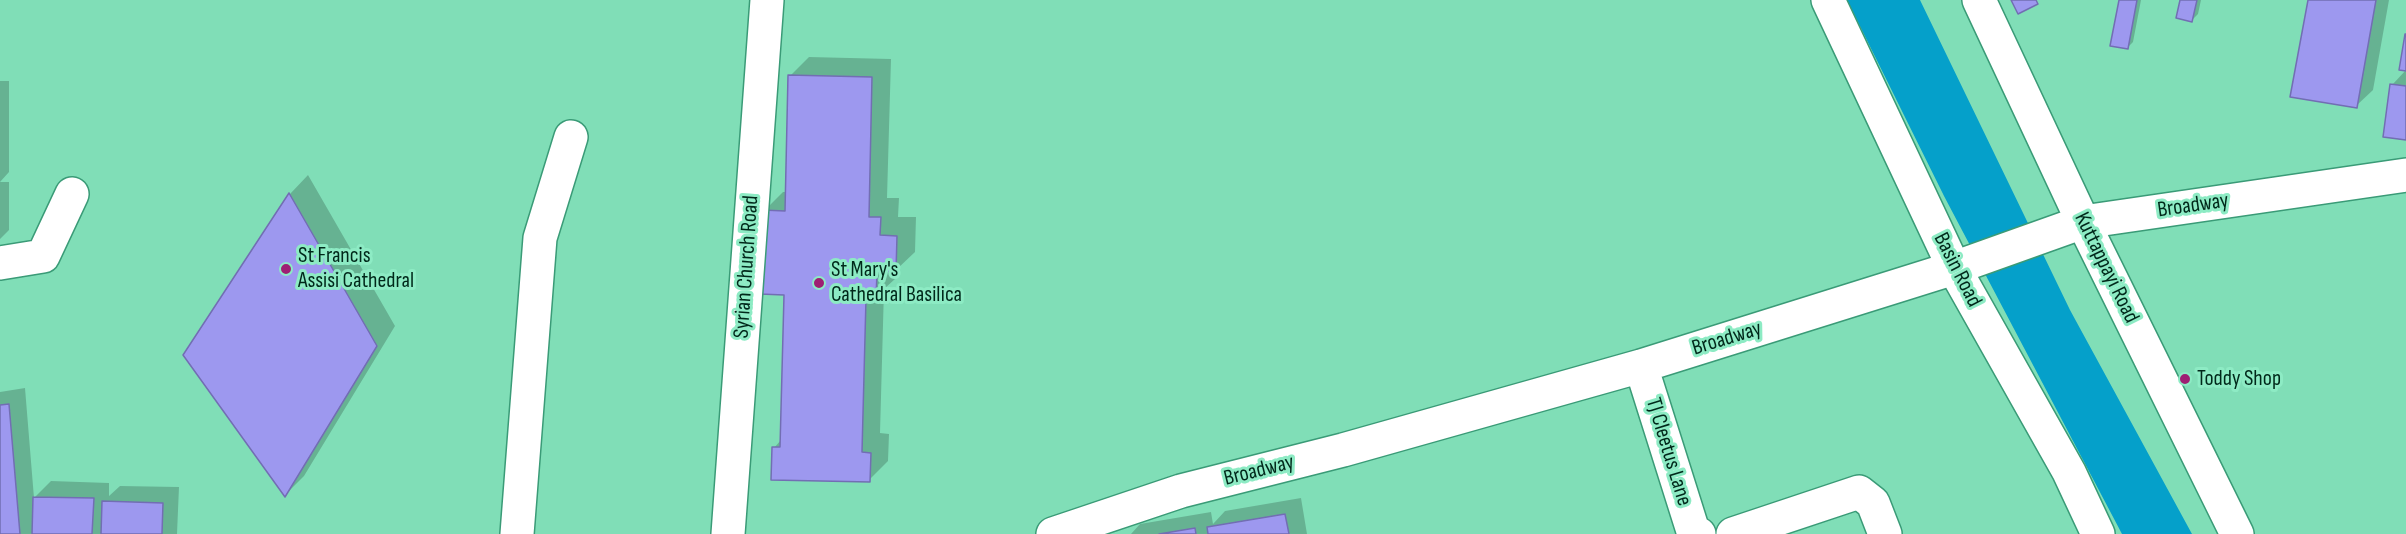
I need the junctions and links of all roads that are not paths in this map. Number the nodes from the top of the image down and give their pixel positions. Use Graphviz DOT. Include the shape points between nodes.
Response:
graph roads {
  1 [pos="767,0"];
  2 [pos="1828,0"];
  3 [pos="1979,0"];
  4 [pos="571,137"];
  5 [pos="2406,175"];
  6 [pos="72,194"];
  7 [pos="2084,222"];
  8 [pos="0,263"];
  9 [pos="1954,268"];
  10 [pos="1641,366"];
  11 [pos="517,534"];
  12 [pos="728,534"];
  13 [pos="1053,534"];
  14 [pos="1699,534"];
  15 [pos="1733,534"];
  16 [pos="1885,534"];
  17 [pos="2098,534"];
  18 [pos="2237,534"];
  1 -- 12 [label="street, Syrian Church Road"];
  2 -- 9 [label="street, Basin Road"];
  3 -- 7 [label="street, Kuttappayi Road"];
  4 -- 11 [label="street" via="540,238"];
  5 -- 7 [label="street, Broadway"];
  6 -- 8 [label="street" via="43,256"];
  7 -- 9 [label="street, Broadway"];
  7 -- 18 [label="street, Kuttappayi Road"];
  9 -- 10 [label="street, Broadway"];
  9 -- 17 [label="street, Basin Road" via="2069,472"];
  10 -- 13 [label="street, Broadway" via="1181,491"];
  10 -- 14 [label="street, TJ Cleetus Lane" via="1693,531"];
  15 -- 16 [label="street" via="1859,492 1873,503"];
}
